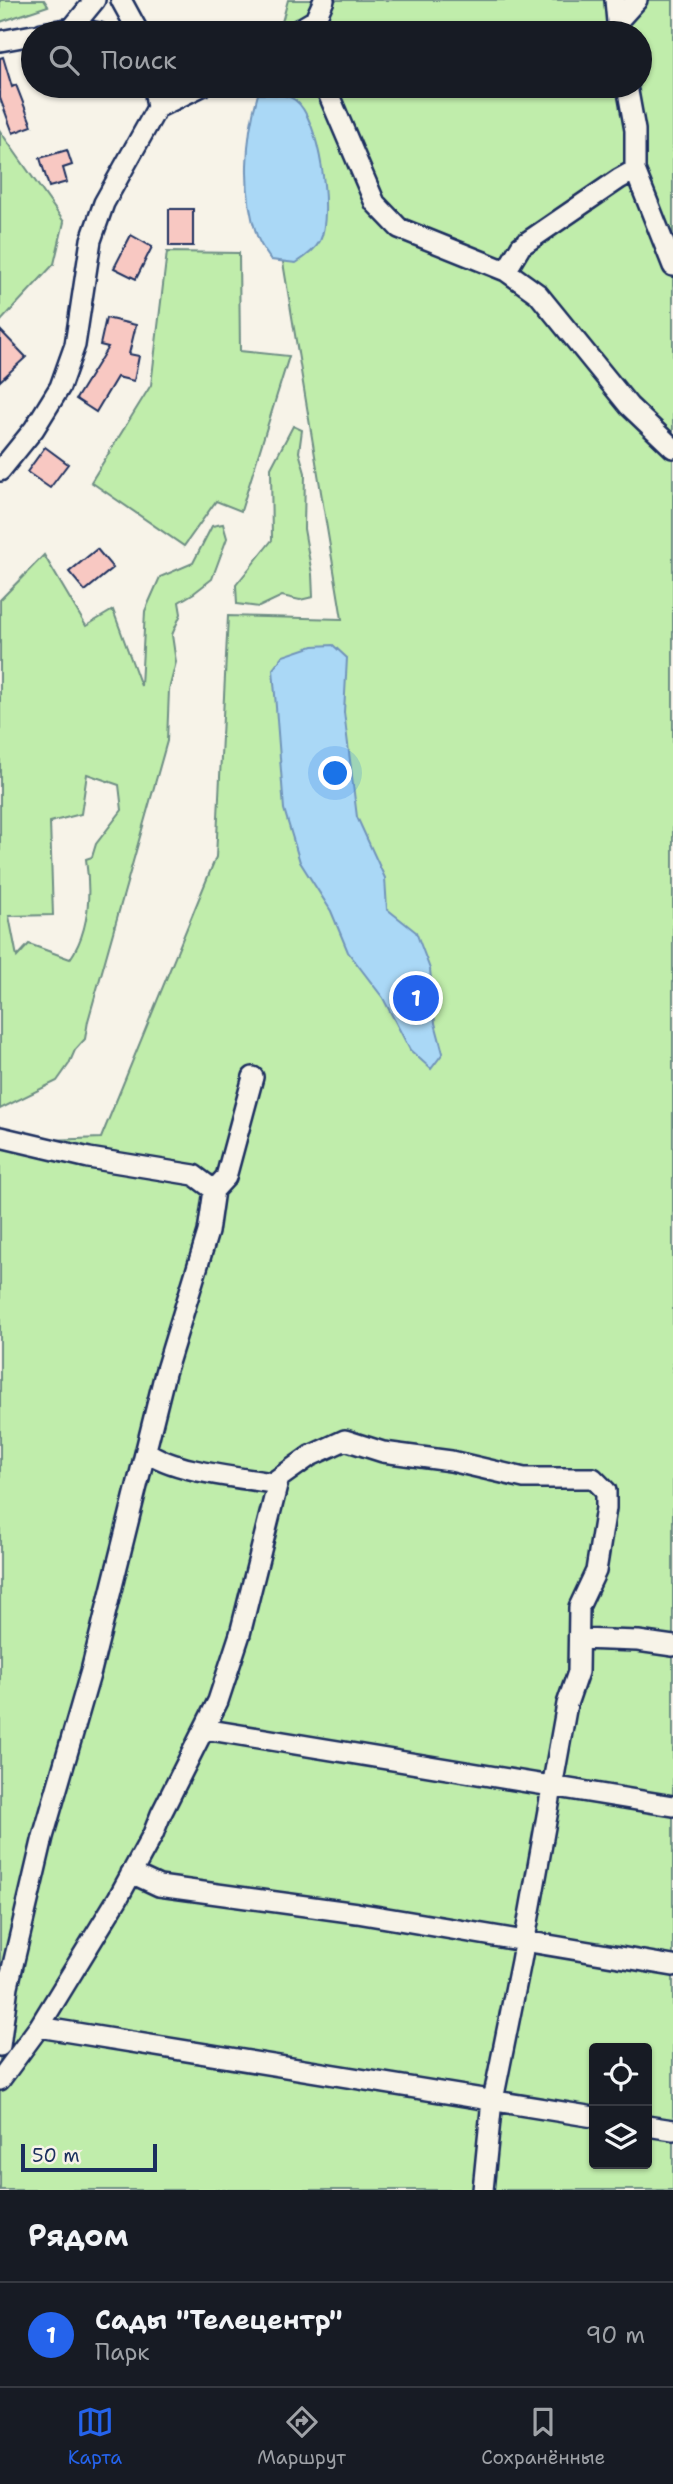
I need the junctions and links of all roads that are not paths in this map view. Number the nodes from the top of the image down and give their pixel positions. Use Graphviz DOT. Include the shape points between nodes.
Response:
graph roads {
  1 [pos="95,0"];
  2 [pos="121,0"];
  3 [pos="324,0"];
  4 [pos="615,0"];
  5 [pos="637,0"];
  6 [pos="78,21"];
  7 [pos="132,21"];
  8 [pos="318,21"];
  9 [pos="617,21"];
  10 [pos="622,21"];
  11 [pos="21,37"];
  12 [pos="0,41"];
  13 [pos="156,98"];
  14 [pos="176,98"];
  15 [pos="330,98"];
  16 [pos="629,98"];
  17 [pos="157,107"];
  18 [pos="635,170"];
  19 [pos="673,266"];
  20 [pos="506,271"];
  21 [pos="673,448"];
  22 [pos="0,471"];
  23 [pos="253,1077"];
  24 [pos="0,1137"];
  25 [pos="215,1190"];
  26 [pos="146,1451"];
  27 [pos="279,1478"];
  28 [pos="579,1639"];
  29 [pos="673,1646"];
  30 [pos="204,1729"];
  31 [pos="553,1786"];
  32 [pos="673,1806"];
  33 [pos="131,1873"];
  34 [pos="525,1942"];
  35 [pos="673,1965"];
  36 [pos="39,2026"];
  37 [pos="0,2046"];
  38 [pos="0,2080"];
  39 [pos="493,2099"];
  40 [pos="589,2116"];
  41 [pos="652,2127"];
  42 [pos="673,2130"];
  43 [pos="483,2190"];
  1 -- 6 [label="street"];
  2 -- 7 [label="street"];
  3 -- 8 [label="street"];
  4 -- 9 [label="street"];
  5 -- 10 [label="street"];
  11 -- 12 [label="street"];
  13 -- 17 [label="street"];
  14 -- 17 [label="street"];
  15 -- 20 [label="street" via="375,203 400,228"];
  16 -- 18 [label="street"];
  17 -- 22 [label="street" via="104,203 91,240 75,345 60,387"];
  18 -- 19 [label="street"];
  18 -- 20 [label="street" via="521,246"];
  20 -- 21 [label="street" via="538,294 629,406"];
  23 -- 25 [label="street" via="226,1177"];
  24 -- 25 [label="street" via="89,1158 194,1175"];
  25 -- 26 [label="street" via="208,1232"];
  26 -- 27 [label="street" via="158,1460 216,1474 272,1483"];
  26 -- 37 [label="street" via="91,1671 43,1836 8,1986"];
  27 -- 28 [label="street" via="310,1455 345,1440 383,1452 524,1478 593,1478 606,1491 606,1508 596,1571 579,1607"];
  27 -- 30 [label="street" via="240,1634"];
  28 -- 29 [label="street"];
  28 -- 31 [label="street" via="578,1672 567,1704"];
  30 -- 31 [label="street"];
  30 -- 33 [label="street"];
  31 -- 32 [label="street"];
  31 -- 34 [label="street"];
  33 -- 34 [label="street" via="159,1886"];
  33 -- 36 [label="street"];
  34 -- 35 [label="street"];
  34 -- 39 [label="street"];
  36 -- 38 [label="street"];
  36 -- 39 [label="street"];
  39 -- 40 [label="street"];
  39 -- 43 [label="street"];
  41 -- 42 [label="street"];
}
